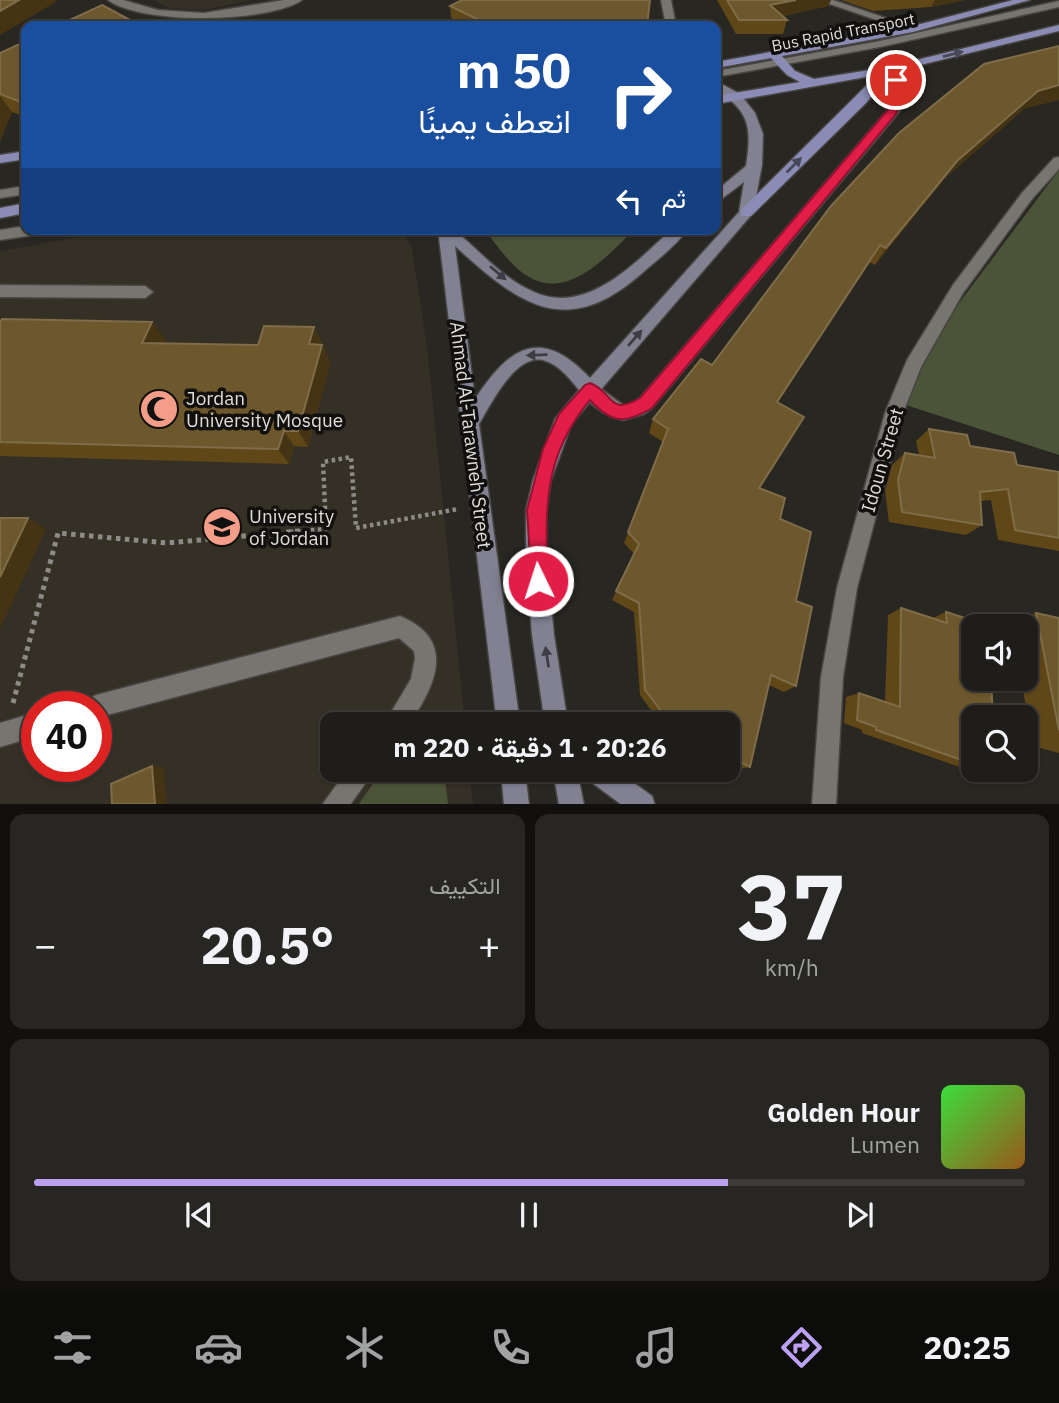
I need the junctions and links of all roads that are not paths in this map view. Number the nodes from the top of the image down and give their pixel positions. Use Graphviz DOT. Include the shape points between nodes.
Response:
graph roads {
  1 [pos="113,0"];
  2 [pos="297,0"];
  3 [pos="666,0"];
  4 [pos="823,0"];
  5 [pos="1025,0"];
  6 [pos="1059,4"];
  7 [pos="1059,10"];
  8 [pos="670,21"];
  9 [pos="1059,28"];
  10 [pos="913,29"];
  11 [pos="779,62"];
  12 [pos="721,65"];
  13 [pos="888,70"];
  14 [pos="721,73"];
  15 [pos="721,80"];
  16 [pos="815,84"];
  17 [pos="721,86"];
  18 [pos="736,97"];
  19 [pos="721,99"];
  20 [pos="21,156"];
  21 [pos="0,159"];
  22 [pos="1059,161"];
  23 [pos="755,165"];
  24 [pos="21,183"];
  25 [pos="0,186"];
  26 [pos="21,191"];
  27 [pos="0,194"];
  28 [pos="721,194"];
  29 [pos="21,209"];
  30 [pos="0,213"];
  31 [pos="746,213"];
  32 [pos="21,232"];
  33 [pos="0,235"];
  34 [pos="447,235"];
  35 [pos="453,235"];
  36 [pos="674,235"];
  37 [pos="0,291"];
  38 [pos="145,292"];
  39 [pos="590,390"];
  40 [pos="470,423"];
  41 [pos="112,703"];
  42 [pos="402,712"];
  43 [pos="506,712"];
  44 [pos="555,712"];
  45 [pos="21,729"];
  46 [pos="2,734"];
  47 [pos="353,782"];
  48 [pos="514,782"];
  49 [pos="567,782"];
  50 [pos="613,782"];
  51 [pos="334,804"];
  52 [pos="517,804"];
  53 [pos="572,804"];
  54 [pos="643,804"];
  55 [pos="824,804"];
  1 -- 2 [label="street" via="151,14 197,17"];
  3 -- 8 [label="street"];
  4 -- 10 [label="street"];
  5 -- 10 [label="main road"];
  6 -- 11 [label="street, Bus Rapid Transport"];
  7 -- 11 [label="street, Bus Rapid Transport"];
  13 -- 9 [label="main road, one-way"];
  10 -- 11 [label="main road"];
  11 -- 12 [label="main road"];
  11 -- 14 [label="street, Bus Rapid Transport"];
  11 -- 15 [label="street, Bus Rapid Transport"];
  11 -- 16 [label="main road"];
  13 -- 16 [label="main road"];
  31 -- 13 [label="main road, one-way"];
  13 -- 39 [label="street" via="900,92 892,112 646,403 629,413 618,412"];
  16 -- 18 [label="main road"];
  17 -- 18 [label="street"];
  18 -- 19 [label="main road"];
  18 -- 23 [label="street" via="757,134"];
  20 -- 21 [label="main road"];
  22 -- 55 [label="street, Idoun Street" via="958,289 914,365 894,413 847,589 832,677"];
  23 -- 28 [label="street"];
  23 -- 31 [label="street"];
  24 -- 25 [label="street"];
  26 -- 27 [label="street"];
  29 -- 30 [label="main road"];
  39 -- 31 [label="street, one-way"];
  32 -- 33 [label="street"];
  34 -- 40 [label="street, Ahmad Al-Tarawneh Street"];
  35 -- 36 [label="street, one-way" via="530,298 556,304 597,297"];
  37 -- 38 [label="street"];
  39 -- 40 [label="street, one-way" via="572,366 556,356 527,354 501,372"];
  44 -- 39 [label="street, one-way" via="543,635 536,510 551,449 564,419"];
  40 -- 43 [label="street, Ahmad Al-Tarawneh Street"];
  41 -- 42 [label="street" via="400,626 421,639 427,651 427,664"];
  45 -- 46 [label="street"];
  47 -- 51 [label="street"];
  48 -- 52 [label="street"];
  49 -- 53 [label="street"];
  50 -- 54 [label="street"];
}
